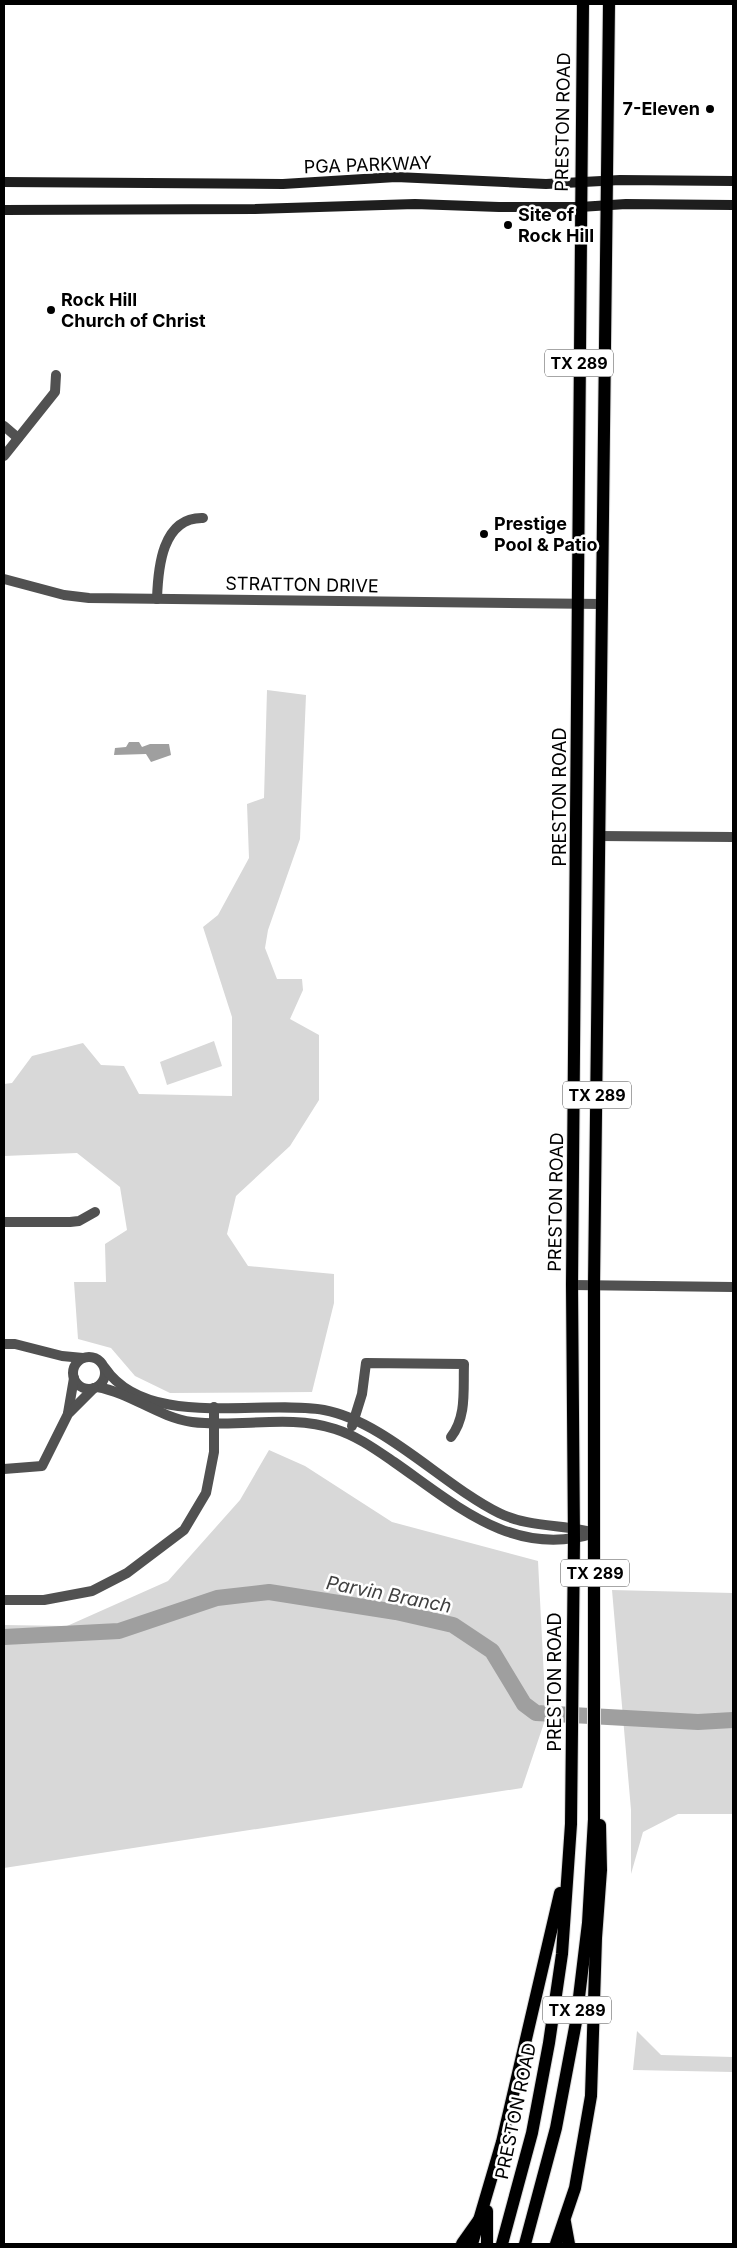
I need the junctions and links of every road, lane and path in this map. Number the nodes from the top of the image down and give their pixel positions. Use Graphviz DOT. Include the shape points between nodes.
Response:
graph roads {
  1 [pos="582,4"];
  2 [pos="609,4"];
  3 [pos="607,180"];
  4 [pos="733,181"];
  5 [pos="4,182"];
  6 [pos="580,182"];
  7 [pos="733,205"];
  8 [pos="607,206"];
  9 [pos="580,207"];
  10 [pos="4,210"];
  11 [pos="56,375"];
  12 [pos="4,426"];
  13 [pos="18,438"];
  14 [pos="4,456"];
  15 [pos="203,518"];
  16 [pos="4,579"];
  17 [pos="158,599"];
  18 [pos="579,604"];
  19 [pos="602,604"];
  20 [pos="577,822"];
  21 [pos="599,836"];
  22 [pos="733,837"];
  23 [pos="575,991"];
  24 [pos="598,991"];
  25 [pos="95,1212"];
  26 [pos="4,1222"];
  27 [pos="572,1285"];
  28 [pos="594,1285"];
  29 [pos="733,1287"];
  30 [pos="4,1344"];
  31 [pos="53,1354"];
  32 [pos="84,1358"];
  33 [pos="105,1368"];
  34 [pos="74,1378"];
  35 [pos="95,1388"];
  36 [pos="214,1407"];
  37 [pos="68,1414"];
  38 [pos="354,1420"];
  39 [pos="214,1422"];
  40 [pos="348,1434"];
  41 [pos="451,1437"];
  42 [pos="4,1469"];
  43 [pos="573,1527"];
  44 [pos="595,1533"];
  45 [pos="574,1540"];
  46 [pos="4,1600"];
  47 [pos="594,1783"];
  48 [pos="572,1796"];
  49 [pos="487,2196"];
  50 [pos="565,2218"];
  51 [pos="480,2220"];
  52 [pos="504,2238"];
  53 [pos="527,2238"];
  54 [pos="464,2244"];
  55 [pos="472,2244"];
  56 [pos="487,2244"];
  57 [pos="556,2244"];
  58 [pos="569,2244"];
  1 -- 6 [label="main road, PRESTON ROAD / TX 289"];
  2 -- 3 [label="main road, TX 289"];
  3 -- 4 [label="main road, PGA PARKWAY"];
  3 -- 6 [label="main road, PGA PARKWAY"];
  3 -- 8 [label="main road, TX 289"];
  5 -- 6 [label="main road, PGA PARKWAY" via="283,184 396,177 514,183"];
  6 -- 9 [label="main road, PRESTON ROAD / TX 289"];
  7 -- 8 [label="main road"];
  8 -- 9 [label="main road"];
  8 -- 19 [label="main road, TX 289"];
  9 -- 10 [label="main road" via="415,204 228,210"];
  9 -- 18 [label="main road, PRESTON ROAD / TX 289"];
  11 -- 13 [label="street" via="54,392"];
  12 -- 13 [label="street"];
  13 -- 14 [label="street"];
  15 -- 17 [label="street" via="187,519 171,535 160,565"];
  16 -- 17 [label="street, STRATTON DRIVE" via="76,597"];
  17 -- 18 [label="street, STRATTON DRIVE"];
  18 -- 19 [label="street, STRATTON DRIVE"];
  18 -- 20 [label="main road, PRESTON ROAD / TX 289"];
  19 -- 21 [label="main road, TX 289"];
  20 -- 21 [label="main road" via="589,834"];
  20 -- 23 [label="main road, PRESTON ROAD / TX 289"];
  21 -- 22 [label="street"];
  21 -- 24 [label="main road, TX 289"];
  23 -- 24 [label="main road"];
  23 -- 27 [label="main road, PRESTON ROAD / TX 289"];
  24 -- 28 [label="main road, TX 289"];
  25 -- 26 [label="street" via="70,1222"];
  27 -- 28 [label="street"];
  27 -- 43 [label="main road, PRESTON ROAD / TX 289"];
  28 -- 29 [label="street"];
  28 -- 44 [label="main road, TX 289"];
  30 -- 31 [label="street"];
  31 -- 32 [label="street"];
  31 -- 34 [label="street"];
  32 -- 33 [label="street" via="97,1358"];
  32 -- 34 [label="street" via="75,1365"];
  33 -- 35 [label="street" via="105,1378"];
  33 -- 36 [label="street" via="118,1383 146,1398 178,1406"];
  34 -- 35 [label="street" via="82,1387"];
  34 -- 37 [label="street"];
  35 -- 37 [label="street"];
  35 -- 39 [label="street" via="119,1392 180,1419"];
  36 -- 38 [label="street" via="297,1407"];
  36 -- 39 [label="street"];
  37 -- 42 [label="street" via="42,1466"];
  38 -- 40 [label="street"];
  38 -- 41 [label="street" via="366,1363 464,1364 463,1412 460,1426"];
  38 -- 43 [label="street" via="501,1514 545,1527"];
  39 -- 40 [label="street" via="305,1423"];
  39 -- 46 [label="street" via="214,1452 206,1493 184,1530 127,1573 92,1591 44,1600"];
  40 -- 45 [label="street" via="490,1526 522,1537"];
  43 -- 44 [label="street"];
  43 -- 45 [label="main road, PRESTON ROAD / TX 289"];
  44 -- 45 [label="street"];
  44 -- 47 [label="main road, TX 289"];
  45 -- 48 [label="main road, PRESTON ROAD / TX 289"];
  47 -- 50 [label="main road" via="602,1864 596,1938 593,2076 580,2165"];
  47 -- 53 [label="main road, TX 289" via="588,1915 576,2022 556,2128"];
  48 -- 49 [label="main road" via="560,1899"];
  48 -- 52 [label="main road, PRESTON ROAD / TX 289" via="567,1902 549,2043 532,2133"];
  49 -- 51 [label="main road"];
  49 -- 56 [label="main road"];
  50 -- 57 [label="main road"];
  50 -- 58 [label="main road"];
  51 -- 54 [label="highway"];
  51 -- 55 [label="main road"];
}
